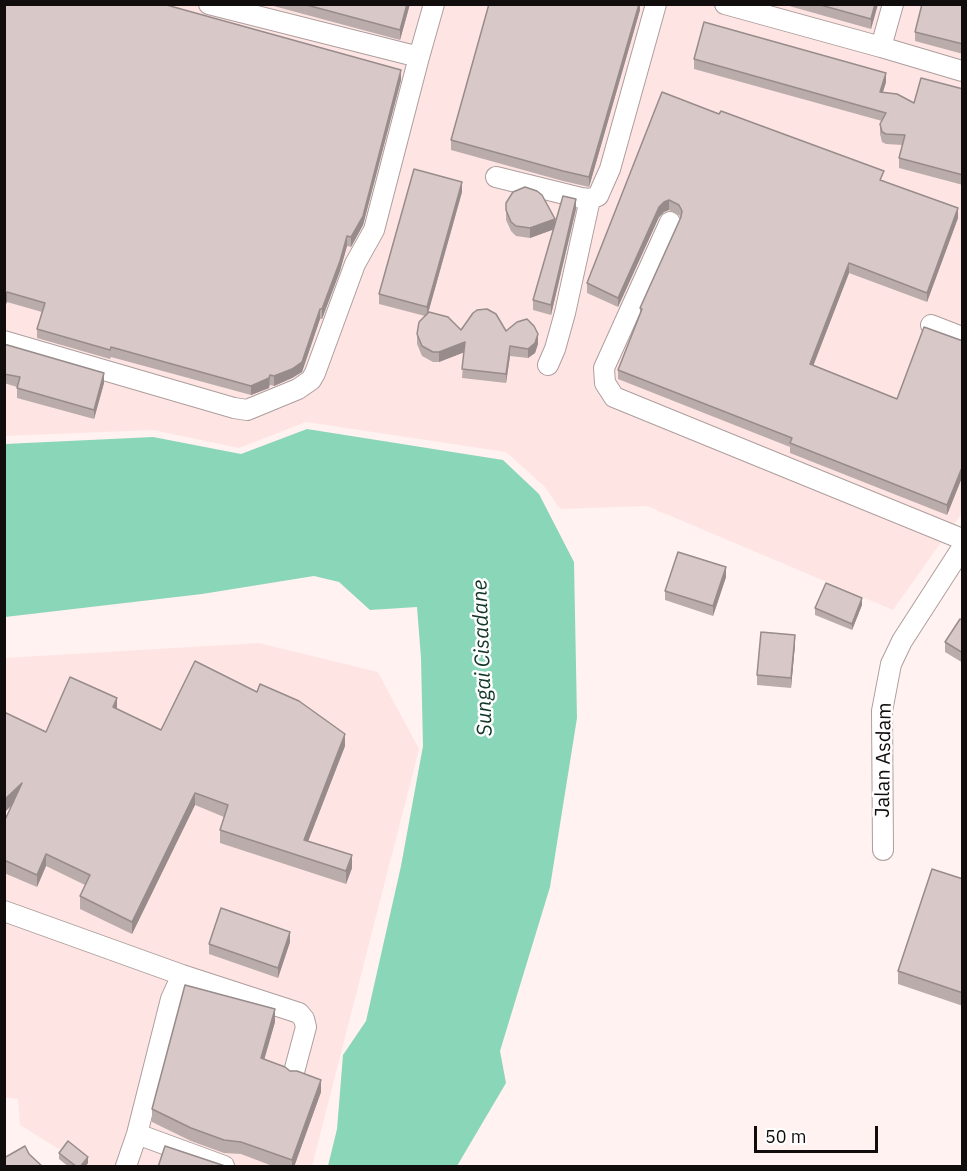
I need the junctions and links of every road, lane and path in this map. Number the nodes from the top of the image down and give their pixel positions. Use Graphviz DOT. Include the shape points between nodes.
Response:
graph roads {
  1 [pos="209,4"];
  2 [pos="434,4"];
  3 [pos="656,4"];
  4 [pos="725,4"];
  5 [pos="893,4"];
  6 [pos="881,47"];
  7 [pos="419,57"];
  8 [pos="963,71"];
  9 [pos="495,177"];
  10 [pos="590,200"];
  11 [pos="669,222"];
  12 [pos="931,325"];
  13 [pos="963,337"];
  14 [pos="4,341"];
  15 [pos="548,364"];
  16 [pos="963,539"];
  17 [pos="963,548"];
  18 [pos="882,850"];
  19 [pos="4,911"];
  20 [pos="182,975"];
  21 [pos="294,1072"];
  22 [pos="137,1134"];
  23 [pos="126,1167"];
  24 [pos="225,1167"];
  1 -- 7 [label="street"];
  2 -- 7 [label="street"];
  3 -- 10 [label="street" via="607,180 598,196"];
  4 -- 6 [label="street"];
  5 -- 6 [label="street"];
  6 -- 8 [label="street"];
  7 -- 14 [label="street" via="374,230 355,264 315,373 298,389 247,410 234,408"];
  9 -- 10 [label="street"];
  10 -- 15 [label="street" via="566,313"];
  11 -- 16 [label="street" via="604,368 605,383 614,397"];
  12 -- 13 [label="street"];
  17 -- 18 [label="street, Jalan Asdam" via="902,640 891,664 882,711"];
  19 -- 20 [label="street"];
  20 -- 21 [label="street" via="299,1013 306,1027"];
  20 -- 22 [label="street" via="171,999"];
  22 -- 23 [label="street"];
  22 -- 24 [label="street"];
}
